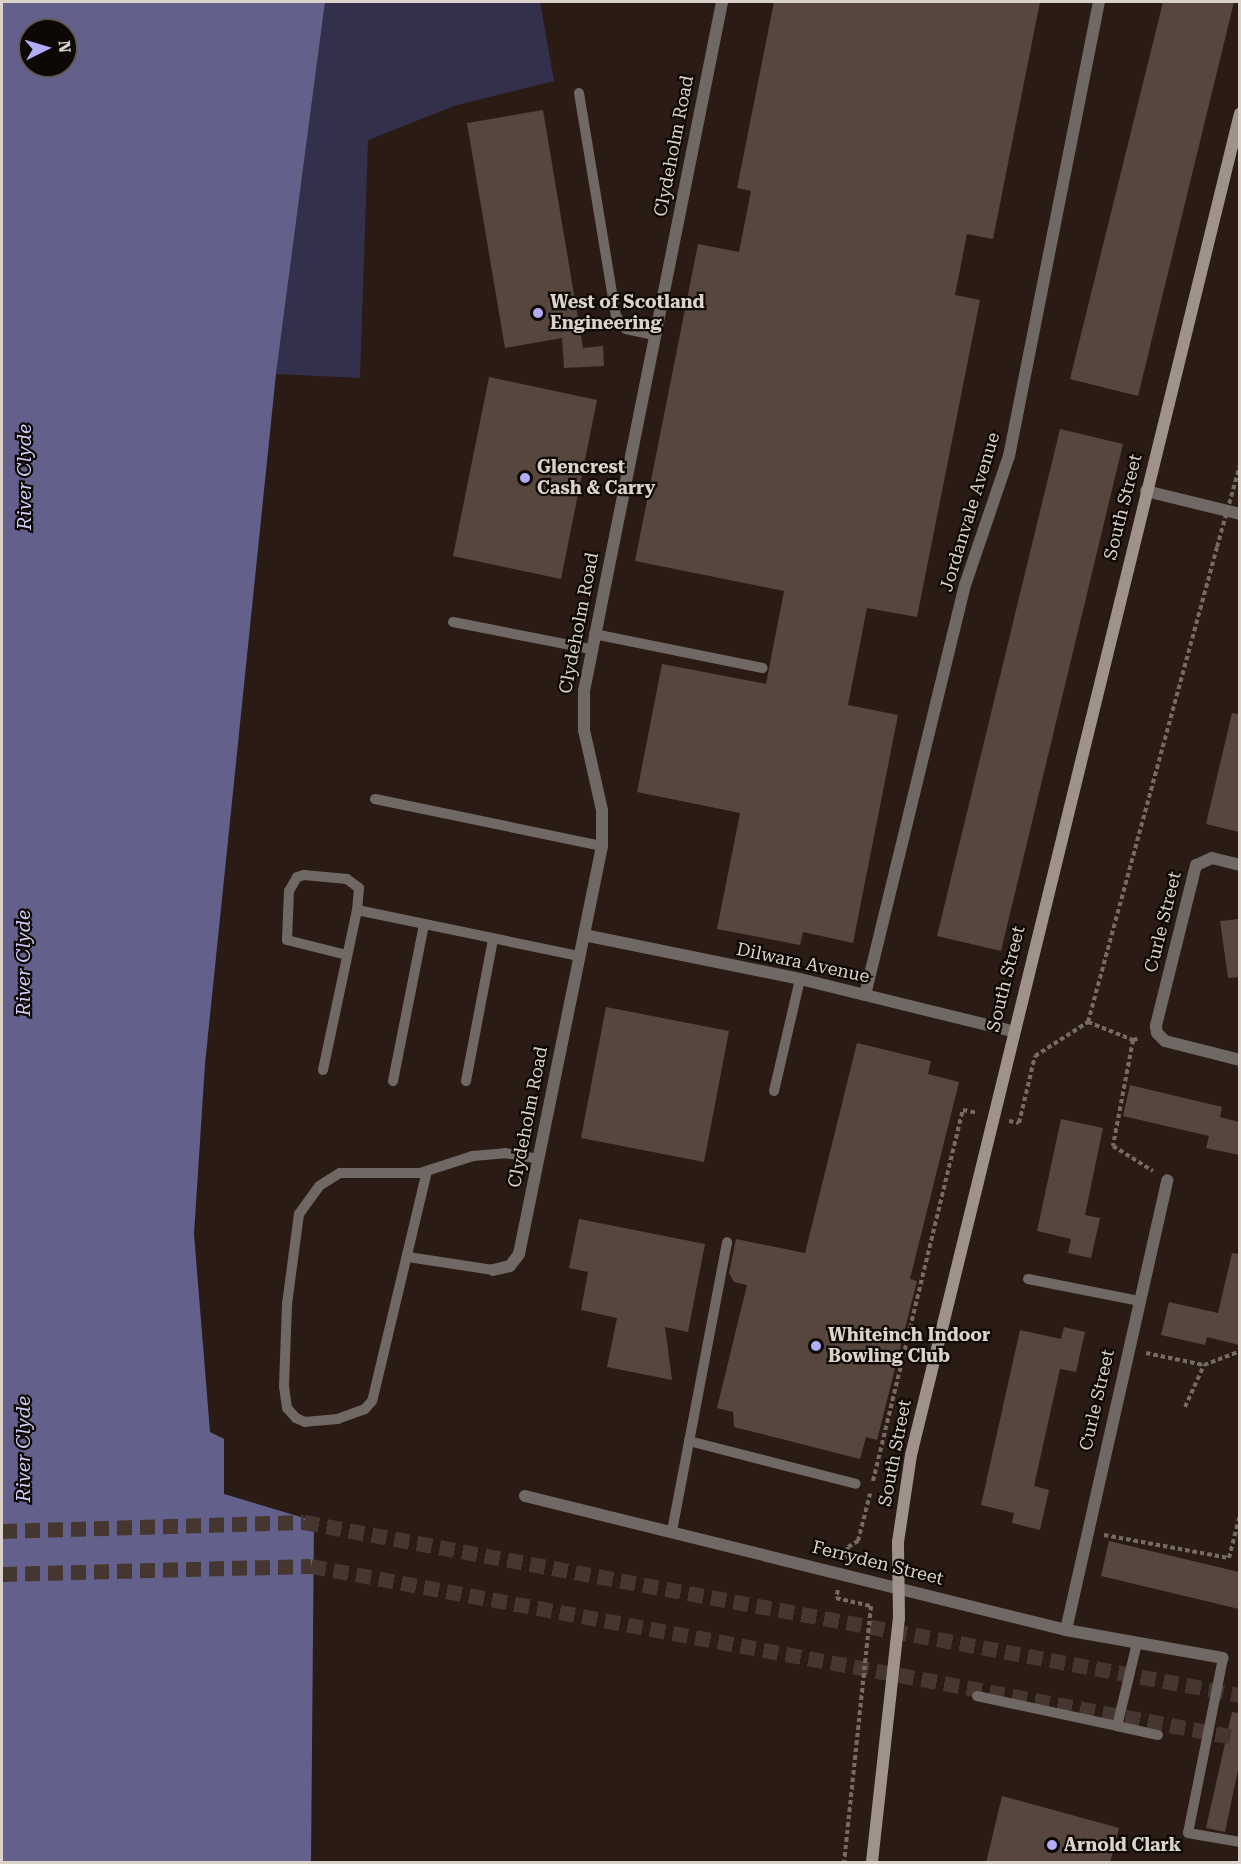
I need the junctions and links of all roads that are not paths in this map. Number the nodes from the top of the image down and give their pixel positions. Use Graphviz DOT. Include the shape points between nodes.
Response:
graph roads {
  1 [pos="722,2"];
  2 [pos="1099,2"];
  3 [pos="579,93"];
  4 [pos="1239,114"];
  5 [pos="655,335"];
  6 [pos="1146,491"];
  7 [pos="1239,514"];
  8 [pos="453,622"];
  9 [pos="594,634"];
  10 [pos="591,649"];
  11 [pos="763,668"];
  12 [pos="375,799"];
  13 [pos="602,846"];
  14 [pos="1239,865"];
  15 [pos="357,910"];
  16 [pos="424,924"];
  17 [pos="584,935"];
  18 [pos="493,939"];
  19 [pos="347,955"];
  20 [pos="579,956"];
  21 [pos="800,979"];
  22 [pos="865,995"];
  23 [pos="1012,1031"];
  24 [pos="1239,1060"];
  25 [pos="323,1070"];
  26 [pos="393,1081"];
  27 [pos="466,1082"];
  28 [pos="774,1091"];
  29 [pos="538,1159"];
  30 [pos="427,1171"];
  31 [pos="1167,1180"];
  32 [pos="727,1242"];
  33 [pos="408,1257"];
  34 [pos="493,1270"];
  35 [pos="1028,1279"];
  36 [pos="1139,1301"];
  37 [pos="689,1441"];
  38 [pos="856,1484"];
  39 [pos="525,1496"];
  40 [pos="672,1532"];
  41 [pos="898,1586"];
  42 [pos="1066,1630"];
  43 [pos="1137,1643"];
  44 [pos="1223,1658"];
  45 [pos="977,1696"];
  46 [pos="1117,1726"];
  47 [pos="1158,1736"];
  48 [pos="1239,1842"];
  49 [pos="872,1863"];
  1 -- 5 [label="street, Clydeholm Road"];
  2 -- 22 [label="street, Jordanvale Avenue" via="1009,456 965,585"];
  3 -- 5 [label="lane" via="616,316 626,329"];
  4 -- 6 [label="street, South Street"];
  5 -- 9 [label="street, Clydeholm Road"];
  6 -- 7 [label="street"];
  6 -- 23 [label="street, South Street"];
  8 -- 10 [label="lane"];
  9 -- 10 [label="street, Clydeholm Road"];
  9 -- 11 [label="lane"];
  10 -- 13 [label="street, Clydeholm Road" via="583,715 602,810"];
  12 -- 13 [label="lane"];
  13 -- 17 [label="street, Clydeholm Road"];
  14 -- 24 [label="street, Curle Street" via="1212,858 1196,865 1156,1033 1165,1041"];
  15 -- 16 [label="lane"];
  15 -- 19 [label="lane"];
  15 -- 19 [label="lane" via="359,888 347,879 304,875 297,877 289,891 287,940"];
  16 -- 18 [label="lane"];
  16 -- 26 [label="lane"];
  17 -- 20 [label="street, Clydeholm Road"];
  17 -- 21 [label="street, Dilwara Avenue"];
  18 -- 20 [label="lane"];
  18 -- 27 [label="lane"];
  19 -- 25 [label="lane"];
  20 -- 29 [label="street, Clydeholm Road"];
  21 -- 22 [label="street, Dilwara Avenue"];
  21 -- 28 [label="lane"];
  22 -- 23 [label="street, Dilwara Avenue"];
  23 -- 41 [label="street, South Street" via="911,1455 898,1542"];
  29 -- 30 [label="lane" via="489,1154 457,1159"];
  29 -- 34 [label="street, Clydeholm Road" via="519,1254 510,1266"];
  30 -- 33 [label="lane"];
  30 -- 33 [label="lane" via="340,1173 329,1178 305,1202 297,1225 285,1335 285,1400 296,1418 305,1422 338,1419 365,1409 372,1401"];
  31 -- 36 [label="street, Curle Street"];
  32 -- 37 [label="lane"];
  33 -- 34 [label="lane"];
  35 -- 36 [label="lane"];
  36 -- 42 [label="street, Curle Street"];
  37 -- 38 [label="lane"];
  37 -- 40 [label="lane"];
  39 -- 40 [label="street, Ferryden Street"];
  40 -- 41 [label="street, Ferryden Street"];
  41 -- 42 [label="street, Ferryden Street"];
  41 -- 49 [label="street, South Street" via="898,1629"];
  42 -- 43 [label="street, Ferryden Street"];
  43 -- 44 [label="street, Ferryden Street"];
  43 -- 46 [label="lane"];
  44 -- 48 [label="lane" via="1188,1833"];
  45 -- 46 [label="lane"];
  46 -- 47 [label="lane"];
}
